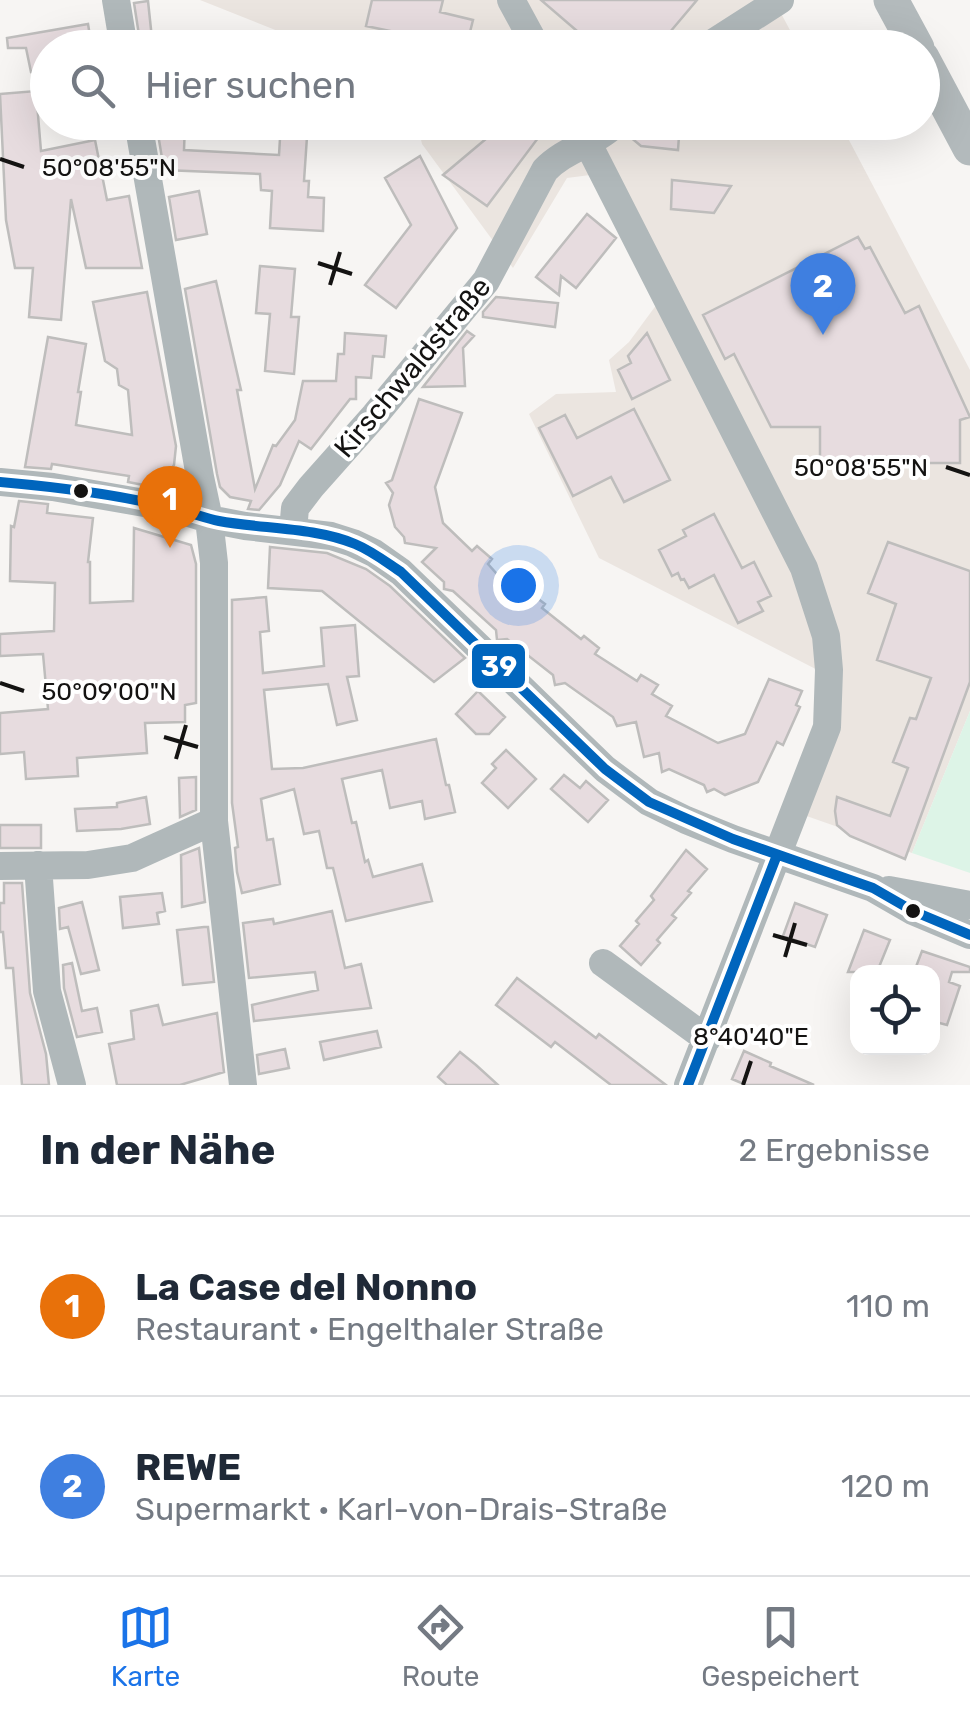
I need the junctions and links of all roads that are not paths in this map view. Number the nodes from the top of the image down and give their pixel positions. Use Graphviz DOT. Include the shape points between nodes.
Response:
graph roads {
  1 [pos="116,0"];
  2 [pos="511,0"];
  3 [pos="780,0"];
  4 [pos="891,0"];
  5 [pos="121,30"];
  6 [pos="527,30"];
  7 [pos="733,30"];
  8 [pos="907,30"];
  9 [pos="940,92"];
  10 [pos="141,140"];
  11 [pos="575,140"];
  12 [pos="586,140"];
  13 [pos="970,148"];
  14 [pos="0,482"];
  15 [pos="209,519"];
  16 [pos="292,530"];
  17 [pos="214,821"];
  18 [pos="777,855"];
  19 [pos="38,865"];
  20 [pos="0,866"];
  21 [pos="873,888"];
  22 [pos="970,905"];
  23 [pos="970,935"];
  24 [pos="604,964"];
  25 [pos="707,1040"];
  26 [pos="72,1085"];
  27 [pos="242,1085"];
  28 [pos="688,1085"];
  1 -- 5 [label="street"];
  2 -- 6 [label="street"];
  3 -- 7 [label="street"];
  4 -- 8 [label="main road"];
  9 -- 13 [label="main road"];
  10 -- 15 [label="street"];
  11 -- 16 [label="street, Kirschwaldstraße" via="545,170 486,281 311,487 295,508"];
  12 -- 18 [label="street" via="804,568 822,623 829,670 826,728"];
  14 -- 15 [label="street"];
  15 -- 16 [label="street"];
  15 -- 17 [label="street"];
  16 -- 18 [label="street" via="353,543 388,562 604,769 649,802"];
  17 -- 19 [label="street" via="132,858"];
  17 -- 27 [label="street"];
  18 -- 21 [label="street"];
  18 -- 25 [label="street"];
  19 -- 20 [label="street"];
  19 -- 26 [label="street" via="47,991"];
  21 -- 22 [label="street"];
  21 -- 23 [label="street"];
  24 -- 25 [label="street"];
  25 -- 28 [label="street"];
}
